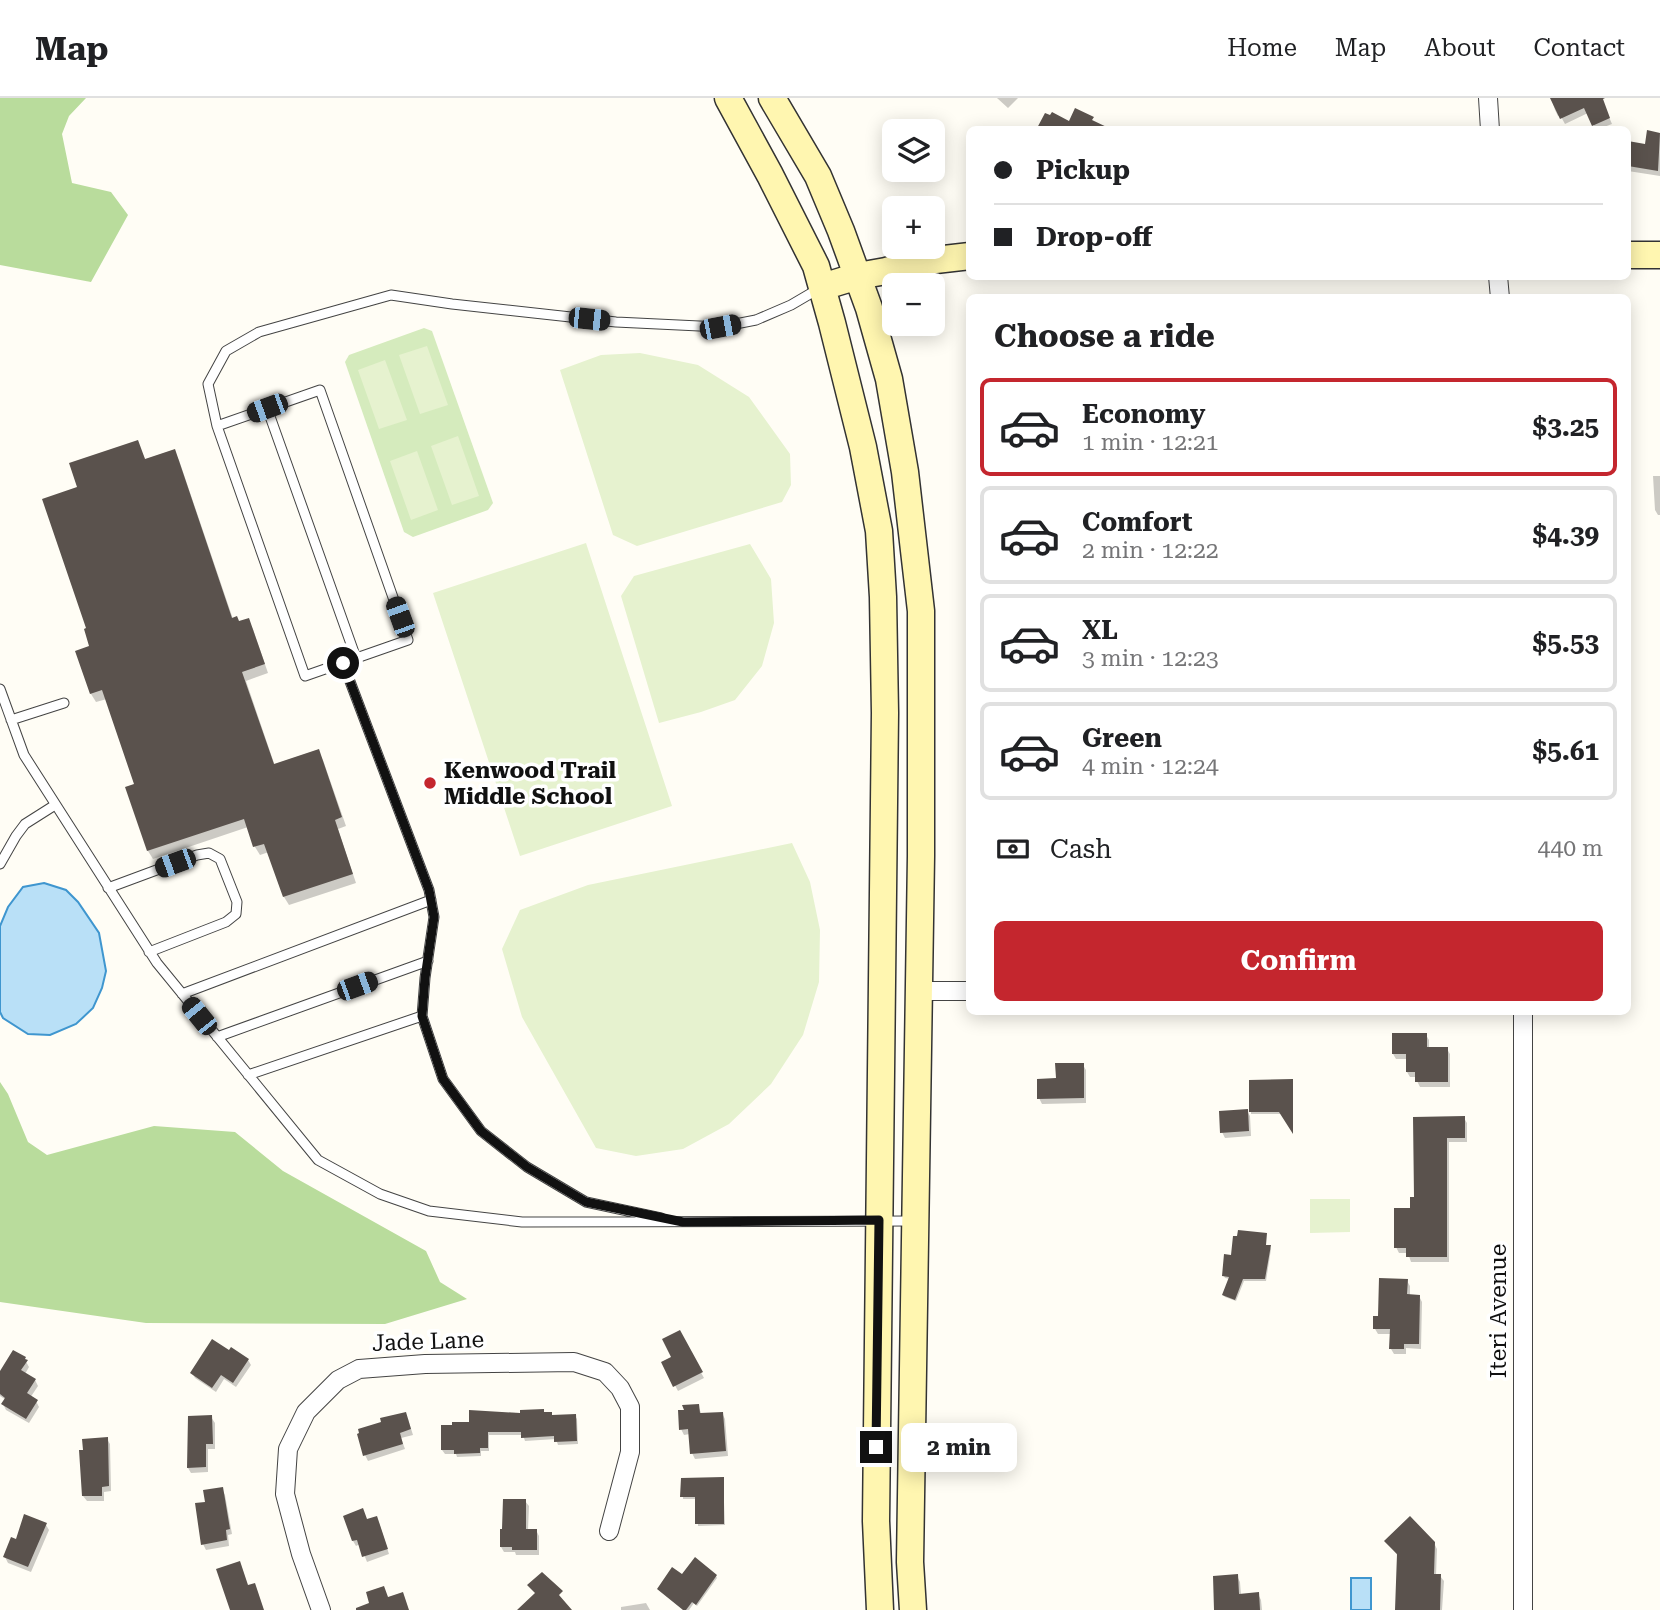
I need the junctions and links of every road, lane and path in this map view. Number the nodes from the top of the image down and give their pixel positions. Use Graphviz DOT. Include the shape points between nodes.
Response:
graph roads {
  1 [pos="728,98"];
  2 [pos="772,98"];
  3 [pos="1488,98"];
  4 [pos="1490,126"];
  5 [pos="1631,255"];
  6 [pos="1660,255"];
  7 [pos="966,256"];
  8 [pos="858,276"];
  9 [pos="822,287"];
  10 [pos="267,408"];
  11 [pos="217,426"];
  12 [pos="356,658"];
  13 [pos="343,663"];
  14 [pos="0,689"];
  15 [pos="64,702"];
  16 [pos="12,720"];
  17 [pos="55,805"];
  18 [pos="0,864"];
  19 [pos="108,888"];
  20 [pos="430,900"];
  21 [pos="149,952"];
  22 [pos="428,961"];
  23 [pos="966,990"];
  24 [pos="919,991"];
  25 [pos="182,994"];
  26 [pos="1523,1015"];
  27 [pos="422,1016"];
  28 [pos="217,1037"];
  29 [pos="248,1075"];
  30 [pos="879,1220"];
  31 [pos="915,1220"];
  32 [pos="683,1222"];
  33 [pos="609,1531"];
  34 [pos="321,1610"];
  35 [pos="880,1610"];
  36 [pos="913,1610"];
  37 [pos="1523,1610"];
  1 -- 9 [label="main road" via="816,266"];
  2 -- 8 [label="main road" via="818,176"];
  3 -- 4 [label="street"];
  5 -- 6 [label="main road"];
  7 -- 8 [label="main road"];
  8 -- 9 [label="main road"];
  8 -- 24 [label="main road" via="889,379 921,611"];
  9 -- 11 [label="lane" via="756,320 720,327 617,322 391,295 258,332 226,351 208,384"];
  9 -- 30 [label="main road" via="863,447 881,571 885,713"];
  10 -- 11 [label="lane"];
  10 -- 12 [label="lane"];
  10 -- 12 [label="lane" via="320,390 408,640"];
  11 -- 13 [label="lane" via="305,676"];
  12 -- 13 [label="lane"];
  13 -- 20 [label="lane"];
  14 -- 16 [label="lane"];
  15 -- 16 [label="lane"];
  16 -- 17 [label="lane" via="24,755"];
  17 -- 18 [label="lane" via="25,824"];
  17 -- 19 [label="lane"];
  19 -- 21 [label="lane"];
  19 -- 21 [label="lane" via="197,855 209,853 220,859 237,902 236,914"];
  20 -- 22 [label="lane" via="434,917"];
  20 -- 25 [label="lane"];
  21 -- 25 [label="lane"];
  22 -- 27 [label="lane"];
  22 -- 28 [label="lane"];
  23 -- 24 [label="street"];
  24 -- 31 [label="main road"];
  25 -- 28 [label="lane"];
  26 -- 37 [label="street, Iteri Avenue"];
  27 -- 29 [label="lane"];
  27 -- 32 [label="lane" via="443,1079 481,1131 527,1167 586,1202"];
  28 -- 29 [label="lane"];
  29 -- 32 [label="lane" via="318,1160 380,1194 429,1212 522,1222"];
  30 -- 31 [label="lane"];
  30 -- 32 [label="lane"];
  30 -- 35 [label="main road" via="876,1521"];
  31 -- 36 [label="main road"];
  33 -- 34 [label="street, Jade Lane" via="630,1452 630,1407 605,1372 574,1362 359,1369 338,1380 306,1412 288,1449 285,1494"];
}
